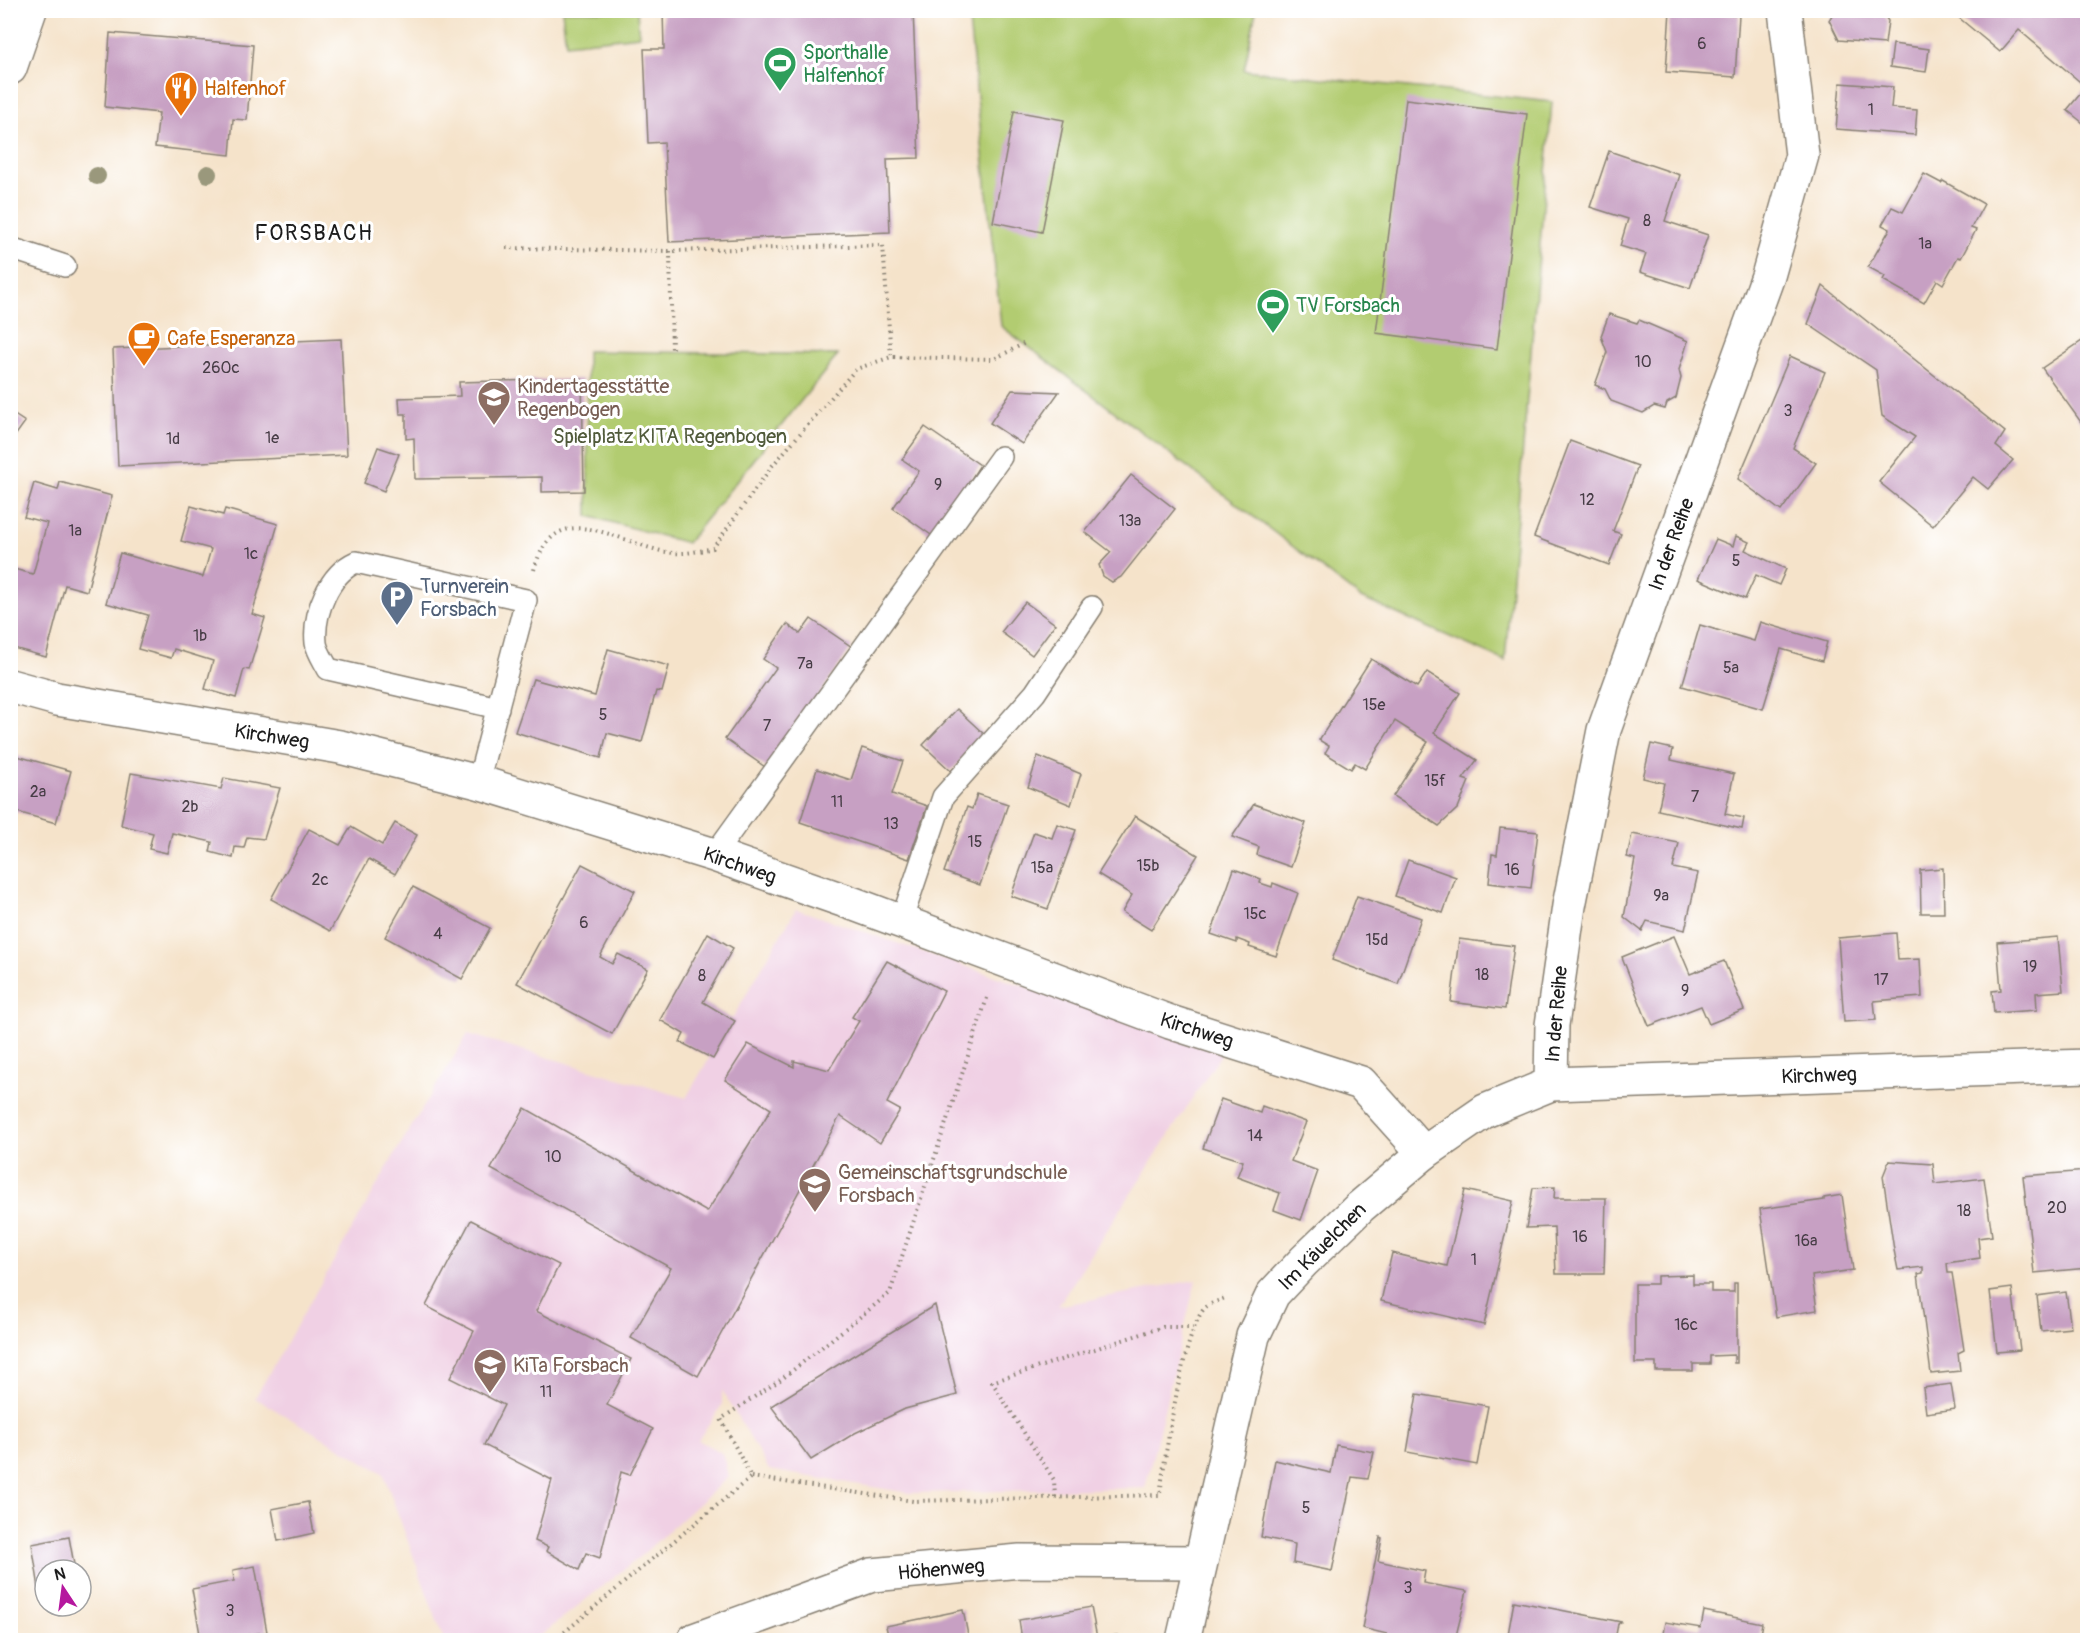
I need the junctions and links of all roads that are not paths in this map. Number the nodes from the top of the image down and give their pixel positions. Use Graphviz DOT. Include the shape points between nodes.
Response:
graph roads {
  1 [pos="30,10"];
  2 [pos="1785,10"];
  3 [pos="10,68"];
  4 [pos="10,248"];
  5 [pos="65,266"];
  6 [pos="1001,457"];
  7 [pos="1092,607"];
  8 [pos="10,686"];
  9 [pos="498,708"];
  10 [pos="478,782"];
  11 [pos="714,855"];
  12 [pos="901,922"];
  13 [pos="2088,1066"];
  14 [pos="1551,1084"];
  15 [pos="1424,1153"];
  16 [pos="1200,1562"];
  17 [pos="694,1641"];
  18 [pos="1183,1641"];
  1 -- 3 [label="street"];
  2 -- 14 [label="street, In der Reihe" via="1802,155 1768,276 1604,730 1569,906 1552,1024"];
  4 -- 5 [label="lane"];
  6 -- 11 [label="lane"];
  7 -- 12 [label="lane" via="1035,693 943,797"];
  8 -- 10 [label="street, Kirchweg" via="57,699 340,747"];
  9 -- 9 [label="lane" via="328,669 316,645 317,619 332,580 345,566 356,562 526,600"];
  9 -- 10 [label="lane"];
  10 -- 11 [label="street, Kirchweg"];
  11 -- 12 [label="street, Kirchweg"];
  12 -- 15 [label="street, Kirchweg" via="1170,1022 1361,1083"];
  13 -- 14 [label="street, Kirchweg"];
  14 -- 15 [label="street, Im Käuelchen" via="1485,1111"];
  15 -- 16 [label="street, Im Käuelchen" via="1360,1207 1273,1294 1253,1336"];
  16 -- 17 [label="street, Höhenweg" via="1020,1561 872,1575"];
  16 -- 18 [label="street, Im Käuelchen"];
}
